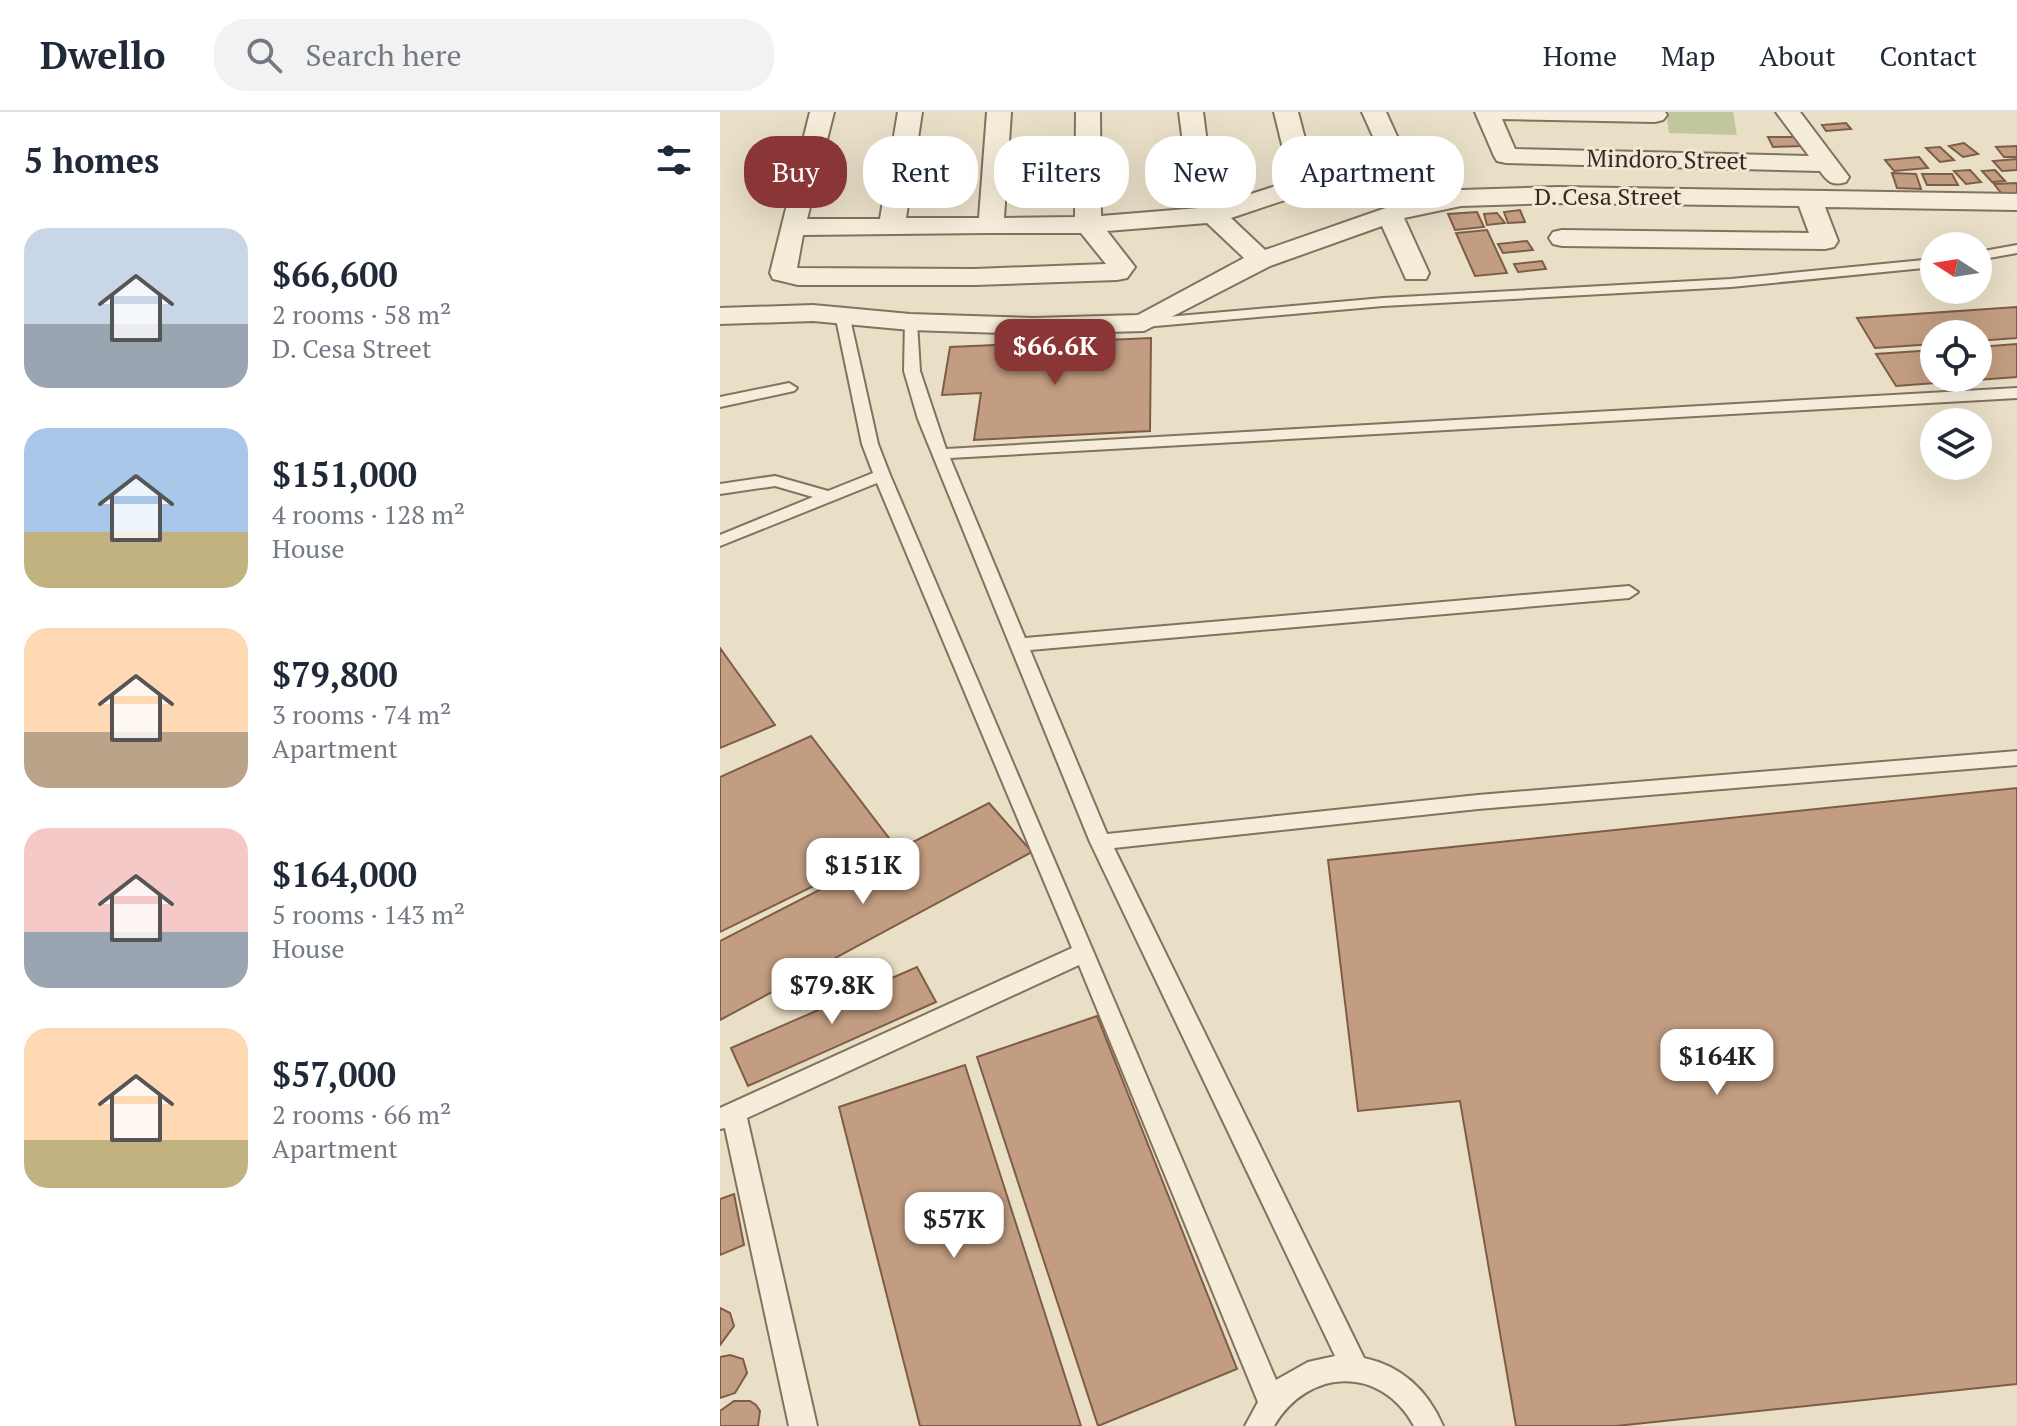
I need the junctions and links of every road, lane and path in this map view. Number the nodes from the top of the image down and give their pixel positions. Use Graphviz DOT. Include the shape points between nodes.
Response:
graph roads {
  1 [pos="822,112"];
  2 [pos="910,112"];
  3 [pos="999,112"];
  4 [pos="1088,112"];
  5 [pos="1191,112"];
  6 [pos="1286,112"];
  7 [pos="1374,112"];
  8 [pos="1487,112"];
  9 [pos="1788,112"];
  10 [pos="1654,114"];
  11 [pos="1292,136"];
  12 [pos="1385,136"];
  13 [pos="1665,160"];
  14 [pos="1827,164"];
  15 [pos="1272,196"];
  16 [pos="1809,199"];
  17 [pos="1853,199"];
  18 [pos="2017,202"];
  19 [pos="1213,215"];
  20 [pos="1390,216"];
  21 [pos="1088,225"];
  22 [pos="892,226"];
  23 [pos="794,227"];
  24 [pos="991,227"];
  25 [pos="1562,238"];
  26 [pos="2017,249"];
  27 [pos="1992,253"];
  28 [pos="1261,260"];
  29 [pos="1920,264"];
  30 [pos="1416,273"];
  31 [pos="842,314"];
  32 [pos="720,316"];
  33 [pos="910,322"];
  34 [pos="1144,323"];
  35 [pos="789,388"];
  36 [pos="2017,393"];
  37 [pos="720,402"];
  38 [pos="940,454"];
  39 [pos="882,475"];
  40 [pos="720,489"];
  41 [pos="827,497"];
  42 [pos="720,541"];
  43 [pos="1629,592"];
  44 [pos="1019,645"];
  45 [pos="2017,758"];
  46 [pos="1100,842"];
  47 [pos="1085,952"];
  48 [pos="727,1117"];
  49 [pos="1355,1368"];
  50 [pos="1265,1414"];
  51 [pos="803,1426"];
  52 [pos="1429,1426"];
  1 -- 23 [label="street"];
  2 -- 22 [label="street"];
  3 -- 24 [label="street"];
  4 -- 21 [label="street"];
  5 -- 19 [label="street"];
  6 -- 11 [label="street"];
  7 -- 12 [label="street"];
  8 -- 10 [label="street"];
  8 -- 13 [label="street, Mindoro Street" via="1506,156"];
  9 -- 14 [label="street"];
  10 -- 13 [label="street"];
  13 -- 14 [label="street, Mindoro Street"];
  14 -- 17 [label="street"];
  15 -- 19 [label="street"];
  16 -- 17 [label="street, D. Cesa Street"];
  16 -- 20 [label="street, D. Cesa Street" via="1461,198"];
  16 -- 25 [label="street" via="1825,241"];
  17 -- 18 [label="street, D. Cesa Street"];
  19 -- 21 [label="street"];
  19 -- 28 [label="street"];
  20 -- 28 [label="street, D. Cesa Street"];
  20 -- 30 [label="street"];
  21 -- 23 [label="street" via="1120,270 798,277 783,273 781,265"];
  21 -- 24 [label="street"];
  22 -- 23 [label="street"];
  22 -- 24 [label="street"];
  26 -- 27 [label="lane"];
  28 -- 34 [label="street, D. Cesa Street"];
  29 -- 34 [label="lane" via="1731,283 1383,302"];
  31 -- 32 [label="street, D. Cesa Street"];
  31 -- 33 [label="street, D. Cesa Street"];
  31 -- 39 [label="lane" via="870,444"];
  33 -- 34 [label="street, D. Cesa Street"];
  33 -- 38 [label="lane" via="912,371"];
  35 -- 37 [label="lane"];
  36 -- 38 [label="lane"];
  38 -- 44 [label="lane"];
  39 -- 41 [label="lane"];
  39 -- 47 [label="lane"];
  40 -- 41 [label="lane" via="757,479 788,481"];
  41 -- 42 [label="lane"];
  43 -- 44 [label="lane"];
  44 -- 46 [label="lane"];
  45 -- 46 [label="lane" via="1478,802"];
  46 -- 49 [label="lane"];
  47 -- 48 [label="lane"];
  47 -- 50 [label="lane"];
  48 -- 51 [label="lane"];
  49 -- 50 [label="lane" via="1309,1375 1289,1386"];
  49 -- 52 [label="lane" via="1406,1389"];
}
